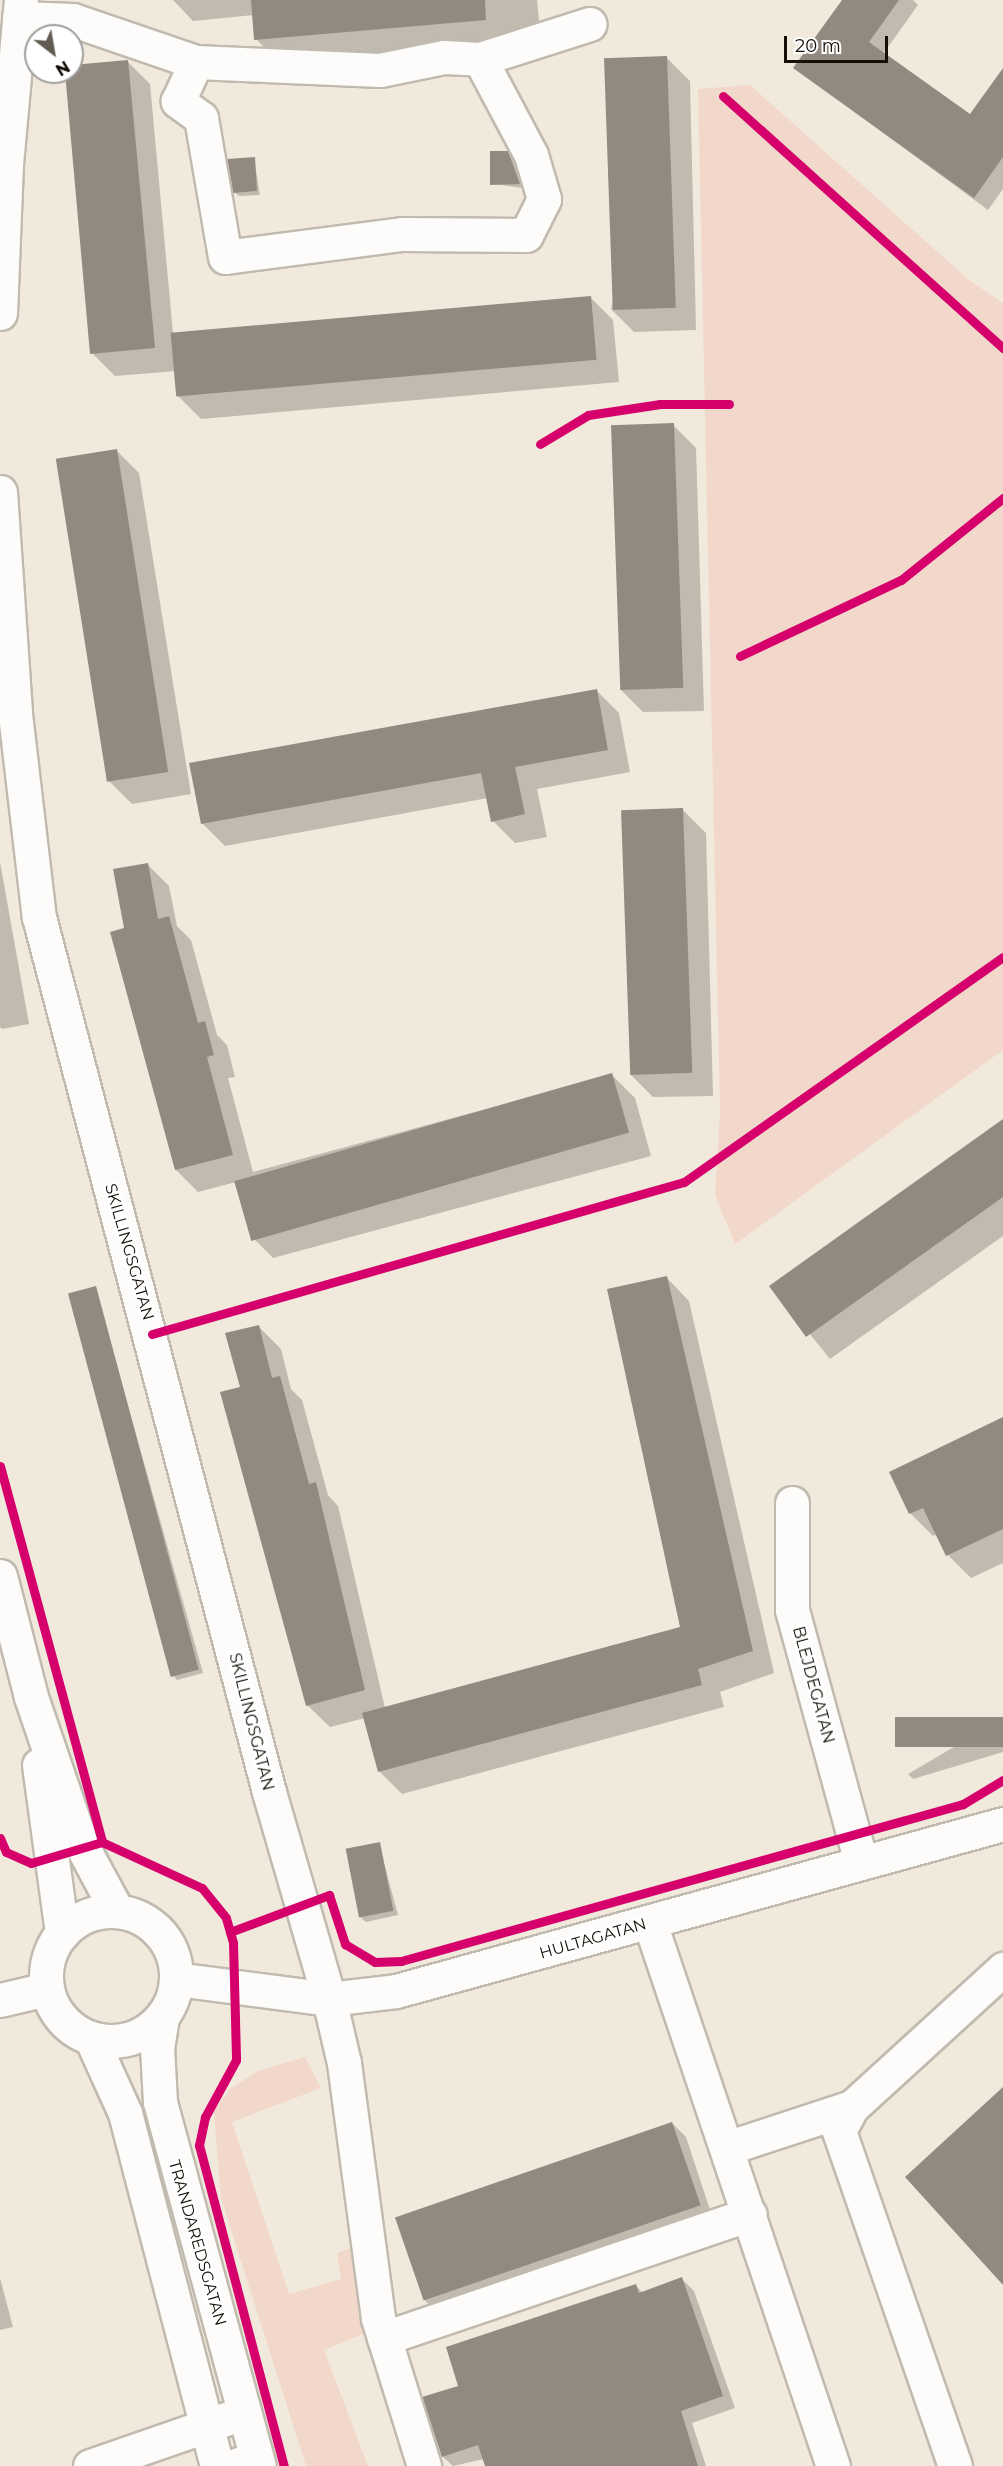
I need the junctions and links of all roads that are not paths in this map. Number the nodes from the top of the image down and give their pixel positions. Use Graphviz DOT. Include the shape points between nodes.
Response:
graph roads {
  1 [pos="20,9"];
  2 [pos="590,24"];
  3 [pos="480,59"];
  4 [pos="196,62"];
  5 [pos="0,313"];
  6 [pos="0,492"];
  7 [pos="792,1503"];
  8 [pos="0,1576"];
  9 [pos="31,1697"];
  10 [pos="1003,1824"];
  11 [pos="861,1863"];
  12 [pos="117,1911"];
  13 [pos="650,1923"];
  14 [pos="62,1933"];
  15 [pos="1003,1969"];
  16 [pos="176,1979"];
  17 [pos="47,1989"];
  18 [pos="329,1999"];
  19 [pos="0,2000"];
  20 [pos="162,2017"];
  21 [pos="91,2038"];
  22 [pos="852,2107"];
  23 [pos="727,2148"];
  24 [pos="750,2214"];
  25 [pos="384,2338"];
  26 [pos="243,2413"];
  27 [pos="205,2426"];
  28 [pos="249,2463"];
  29 [pos="90,2466"];
  30 [pos="217,2466"];
  31 [pos="424,2466"];
  32 [pos="833,2466"];
  33 [pos="955,2466"];
  1 -- 4 [label="main road" via="73,20"];
  1 -- 5 [label="main road"];
  2 -- 3 [label="main road"];
  3 -- 4 [label="main road" via="444,57 380,70"];
  3 -- 4 [label="main road" via="523,136 544,199 526,235 402,234 225,257 201,118 178,101"];
  6 -- 18 [label="main road, SKILLINGSGATAN" via="15,714 39,917 269,1792"];
  7 -- 11 [label="main road, BLEJDEGATAN" via="792,1610"];
  8 -- 9 [label="main road"];
  9 -- 12 [label="main road" via="82,1846"];
  9 -- 14 [label="main road"];
  10 -- 11 [label="main road, HULTAGATAN"];
  11 -- 13 [label="main road, HULTAGATAN"];
  12 -- 14 [label="main road" via="86,1915"];
  12 -- 16 [label="main road" via="145,1920 160,1933 174,1959"];
  13 -- 18 [label="main road, HULTAGATAN" via="396,1991"];
  13 -- 23 [label="main road"];
  14 -- 17 [label="main road" via="48,1959"];
  15 -- 22 [label="main road"];
  16 -- 18 [label="main road, HULTAGATAN"];
  16 -- 20 [label="main road, TRANDAREDSGATAN"];
  17 -- 19 [label="main road"];
  17 -- 21 [label="main road" via="63,2019"];
  18 -- 25 [label="main road, SKILLINGSGATAN"];
  20 -- 21 [label="main road" via="124,2040"];
  20 -- 26 [label="main road, TRANDAREDSGATAN" via="157,2047 160,2102"];
  21 -- 27 [label="main road" via="125,2113"];
  22 -- 23 [label="main road"];
  22 -- 33 [label="main road" via="839,2131 845,2157"];
  23 -- 24 [label="main road"];
  24 -- 25 [label="main road"];
  24 -- 32 [label="main road"];
  25 -- 31 [label="main road, SKILLINGSGATAN"];
  26 -- 27 [label="main road"];
  26 -- 28 [label="main road, TRANDAREDSGATAN"];
  27 -- 29 [label="main road"];
  27 -- 30 [label="main road"];
}
